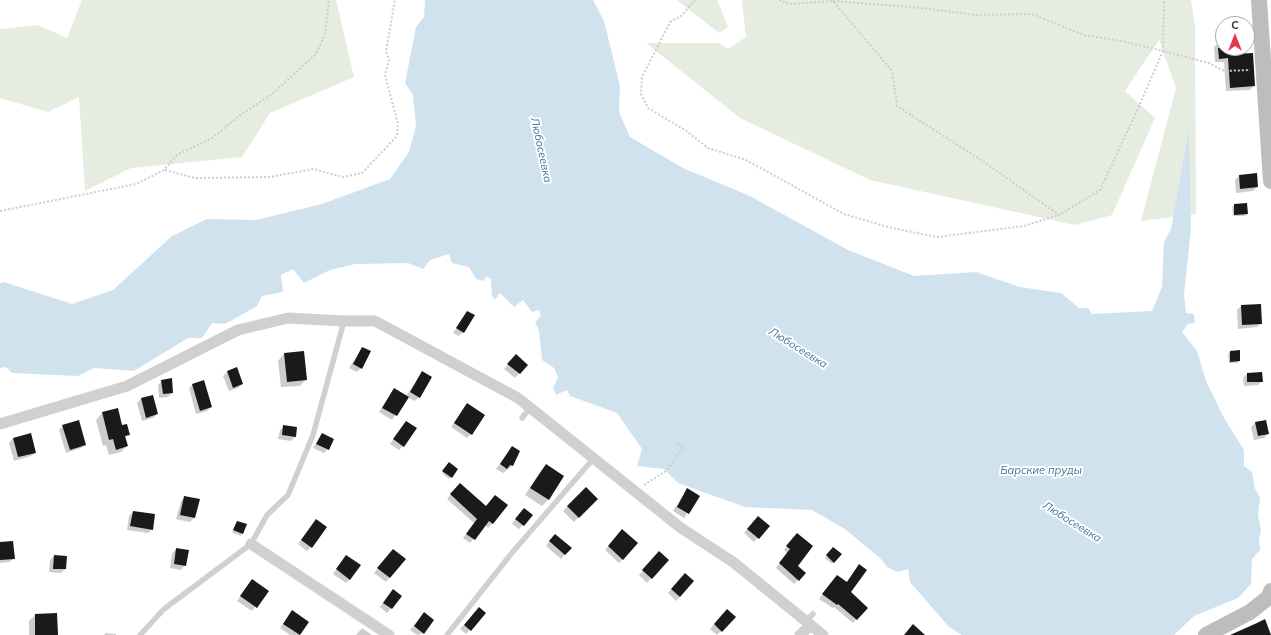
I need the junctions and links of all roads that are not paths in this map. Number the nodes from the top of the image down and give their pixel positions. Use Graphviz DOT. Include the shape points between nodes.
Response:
graph roads {
  1 [pos="1259,0"];
  2 [pos="1271,181"];
  3 [pos="344,321"];
  4 [pos="530,408"];
  5 [pos="522,418"];
  6 [pos="0,424"];
  7 [pos="593,459"];
  8 [pos="251,544"];
  9 [pos="1270,596"];
  10 [pos="810,620"];
  11 [pos="140,635"];
  12 [pos="389,635"];
  13 [pos="447,635"];
  14 [pos="800,635"];
  15 [pos="823,635"];
  16 [pos="1206,635"];
  1 -- 2 [label="street"];
  3 -- 4 [label="street" via="375,321 518,398"];
  3 -- 6 [label="street" via="288,318 238,330 127,386"];
  3 -- 8 [label="lane" via="313,435 288,495 267,516"];
  4 -- 5 [label="lane"];
  4 -- 7 [label="street"];
  7 -- 10 [label="street" via="681,528 733,562"];
  7 -- 13 [label="lane" via="510,554"];
  8 -- 11 [label="lane" via="164,609"];
  8 -- 12 [label="street"];
  9 -- 16 [label="street" via="1250,612"];
  10 -- 14 [label="street"];
  10 -- 15 [label="street"];
}
